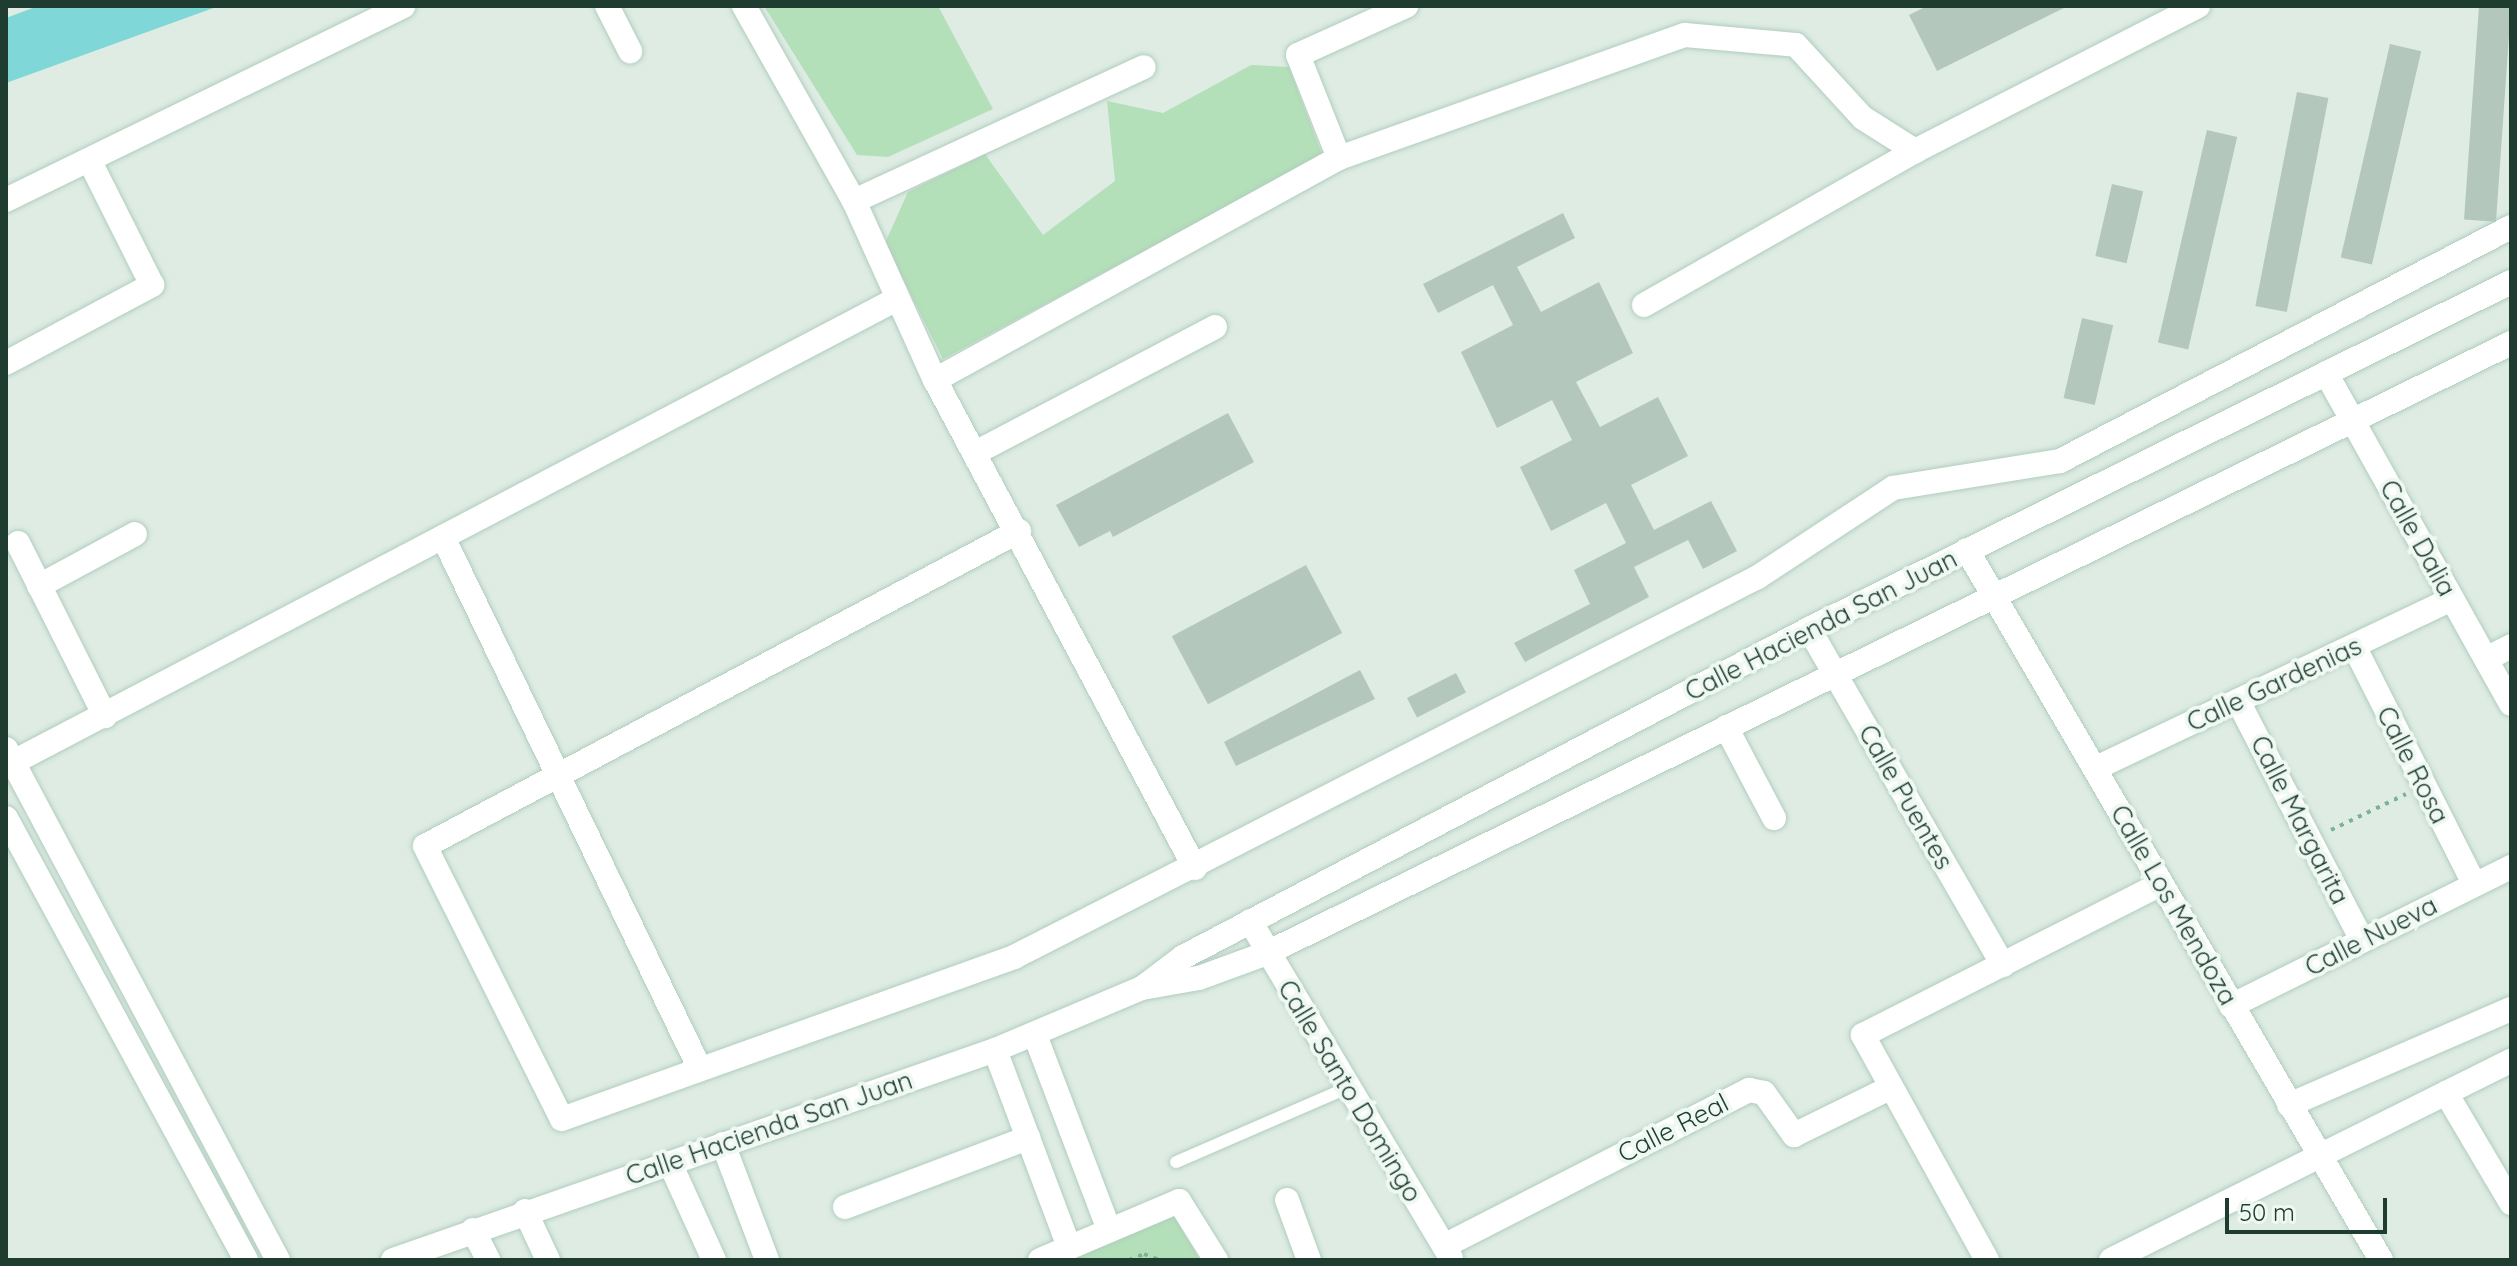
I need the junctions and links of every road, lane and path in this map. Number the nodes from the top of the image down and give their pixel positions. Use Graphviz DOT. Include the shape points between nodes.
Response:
graph roads {
  1 [pos="403,6"];
  2 [pos="607,6"];
  3 [pos="744,6"];
  4 [pos="1406,6"];
  5 [pos="2198,6"];
  6 [pos="630,51"];
  7 [pos="1144,67"];
  8 [pos="1915,151"];
  9 [pos="1339,158"];
  10 [pos="89,160"];
  11 [pos="6,200"];
  12 [pos="854,201"];
  13 [pos="2511,227"];
  14 [pos="2511,282"];
  15 [pos="897,299"];
  16 [pos="1644,305"];
  17 [pos="1215,327"];
  18 [pos="2511,343"];
  19 [pos="6,363"];
  20 [pos="2326,373"];
  21 [pos="935,380"];
  22 [pos="2352,421"];
  23 [pos="975,453"];
  24 [pos="1019,531"];
  25 [pos="135,534"];
  26 [pos="443,537"];
  27 [pos="18,543"];
  28 [pos="1967,550"];
  29 [pos="39,586"];
  30 [pos="1994,594"];
  31 [pos="2452,599"];
  32 [pos="1809,629"];
  33 [pos="2354,646"];
  34 [pos="2511,646"];
  35 [pos="2486,659"];
  36 [pos="1834,673"];
  37 [pos="2238,701"];
  38 [pos="2511,704"];
  39 [pos="105,716"];
  40 [pos="1726,727"];
  41 [pos="8,759"];
  42 [pos="2096,768"];
  43 [pos="560,779"];
  44 [pos="2422,786"];
  45 [pos="6,818"];
  46 [pos="1774,818"];
  47 [pos="2310,840"];
  48 [pos="2511,867"];
  49 [pos="1195,868"];
  50 [pos="2161,884"];
  51 [pos="2474,884"];
  52 [pos="1250,921"];
  53 [pos="2362,940"];
  54 [pos="1267,953"];
  55 [pos="2003,965"];
  56 [pos="1142,988"];
  57 [pos="2231,1006"];
  58 [pos="2511,1009"];
  59 [pos="1035,1035"];
  60 [pos="995,1050"];
  61 [pos="2511,1061"];
  62 [pos="700,1069"];
  63 [pos="1349,1087"];
  64 [pos="1888,1089"];
  65 [pos="2446,1093"];
  66 [pos="2289,1105"];
  67 [pos="1028,1138"];
  68 [pos="723,1144"];
  69 [pos="2319,1154"];
  70 [pos="1176,1162"];
  71 [pos="670,1163"];
  72 [pos="1287,1200"];
  73 [pos="2511,1203"];
  74 [pos="845,1207"];
  75 [pos="525,1211"];
  76 [pos="473,1230"];
  77 [pos="1109,1230"];
  78 [pos="1069,1247"];
  79 [pos="1448,1253"];
  80 [pos="246,1260"];
  81 [pos="278,1260"];
  82 [pos="393,1260"];
  83 [pos="488,1260"];
  84 [pos="548,1260"];
  85 [pos="714,1260"];
  86 [pos="767,1260"];
  87 [pos="1040,1260"];
  88 [pos="1129,1260"];
  89 [pos="1160,1260"];
  90 [pos="1216,1260"];
  91 [pos="1309,1260"];
  92 [pos="1987,1260"];
  93 [pos="2111,1260"];
  94 [pos="2381,1260"];
  1 -- 10 [label="street"];
  2 -- 6 [label="street"];
  3 -- 12 [label="street"];
  4 -- 9 [label="street" via="1298,55"];
  5 -- 8 [label="street"];
  7 -- 12 [label="street"];
  8 -- 9 [label="street" via="1863,118 1796,45 1685,35"];
  8 -- 16 [label="street"];
  9 -- 21 [label="street"];
  10 -- 11 [label="street"];
  10 -- 19 [label="street" via="152,285"];
  12 -- 15 [label="street"];
  13 -- 49 [label="street" via="2060,461 1893,488 1758,577"];
  14 -- 20 [label="street, Calle Hacienda San Juan"];
  15 -- 21 [label="street"];
  15 -- 26 [label="street"];
  17 -- 23 [label="street"];
  18 -- 22 [label="street, Calle Hacienda San Juan"];
  20 -- 22 [label="street, Calle Dalia"];
  20 -- 28 [label="street, Calle Hacienda San Juan"];
  21 -- 23 [label="street"];
  22 -- 30 [label="street, Calle Hacienda San Juan"];
  22 -- 31 [label="street, Calle Dalia"];
  23 -- 24 [label="street"];
  24 -- 43 [label="street"];
  24 -- 49 [label="street"];
  25 -- 29 [label="street"];
  26 -- 39 [label="street"];
  26 -- 43 [label="street"];
  27 -- 29 [label="street"];
  28 -- 30 [label="street, Calle Los Mendoza"];
  28 -- 32 [label="street, Calle Hacienda San Juan"];
  29 -- 39 [label="street"];
  30 -- 36 [label="street, Calle Hacienda San Juan"];
  30 -- 42 [label="street, Calle Los Mendoza"];
  31 -- 33 [label="street, Calle Gardenias"];
  31 -- 35 [label="street, Calle Dalia"];
  32 -- 36 [label="street, Calle Puentes"];
  32 -- 52 [label="street, Calle Hacienda San Juan"];
  33 -- 37 [label="street, Calle Gardenias"];
  33 -- 44 [label="street, Calle Rosa"];
  34 -- 35 [label="street"];
  35 -- 38 [label="street, Calle Dalia"];
  36 -- 40 [label="street, Calle Hacienda San Juan"];
  36 -- 55 [label="street, Calle Puentes"];
  37 -- 42 [label="street, Calle Gardenias"];
  37 -- 47 [label="street, Calle Margarita"];
  39 -- 41 [label="street"];
  40 -- 46 [label="street"];
  40 -- 54 [label="street, Calle Hacienda San Juan"];
  41 -- 81 [label="street"];
  42 -- 50 [label="street, Calle Los Mendoza"];
  43 -- 62 [label="street"];
  43 -- 62 [label="street" via="425,846 562,1119"];
  44 -- 47 [label="path"];
  44 -- 51 [label="street, Calle Rosa"];
  45 -- 80 [label="street"];
  47 -- 53 [label="street, Calle Margarita"];
  48 -- 51 [label="street, Calle Nueva"];
  49 -- 62 [label="street" via="1014,957"];
  50 -- 55 [label="street"];
  50 -- 57 [label="street, Calle Los Mendoza"];
  51 -- 53 [label="street, Calle Nueva"];
  52 -- 54 [label="street, Calle Santo Domingo"];
  52 -- 56 [label="street, Calle Hacienda San Juan"];
  53 -- 57 [label="street, Calle Nueva"];
  54 -- 56 [label="street, Calle Hacienda San Juan" via="1199,978"];
  54 -- 63 [label="street, Calle Santo Domingo"];
  55 -- 64 [label="street" via="1863,1035"];
  56 -- 59 [label="street, Calle Hacienda San Juan"];
  57 -- 66 [label="street, Calle Los Mendoza"];
  58 -- 66 [label="street"];
  59 -- 60 [label="street, Calle Hacienda San Juan"];
  59 -- 77 [label="street"];
  60 -- 67 [label="street"];
  60 -- 68 [label="street, Calle Hacienda San Juan"];
  61 -- 65 [label="street"];
  63 -- 70 [label="lane"];
  63 -- 79 [label="street, Calle Santo Domingo"];
  64 -- 79 [label="street, Calle Real" via="1794,1135 1764,1093 1749,1090"];
  64 -- 92 [label="street"];
  65 -- 69 [label="street"];
  65 -- 73 [label="street"];
  66 -- 69 [label="street, Calle Los Mendoza"];
  67 -- 74 [label="street"];
  67 -- 78 [label="street"];
  68 -- 71 [label="street, Calle Hacienda San Juan"];
  68 -- 86 [label="street"];
  69 -- 93 [label="street"];
  69 -- 94 [label="street, Calle Los Mendoza"];
  71 -- 75 [label="street, Calle Hacienda San Juan"];
  71 -- 85 [label="street"];
  72 -- 91 [label="street"];
  75 -- 76 [label="street, Calle Hacienda San Juan"];
  75 -- 84 [label="street"];
  76 -- 82 [label="street, Calle Hacienda San Juan"];
  76 -- 83 [label="street"];
  77 -- 78 [label="street"];
  77 -- 90 [label="street" via="1179,1201"];
  78 -- 87 [label="street"];
  88 -- 89 [label="path" via="1144,1254"];
}
